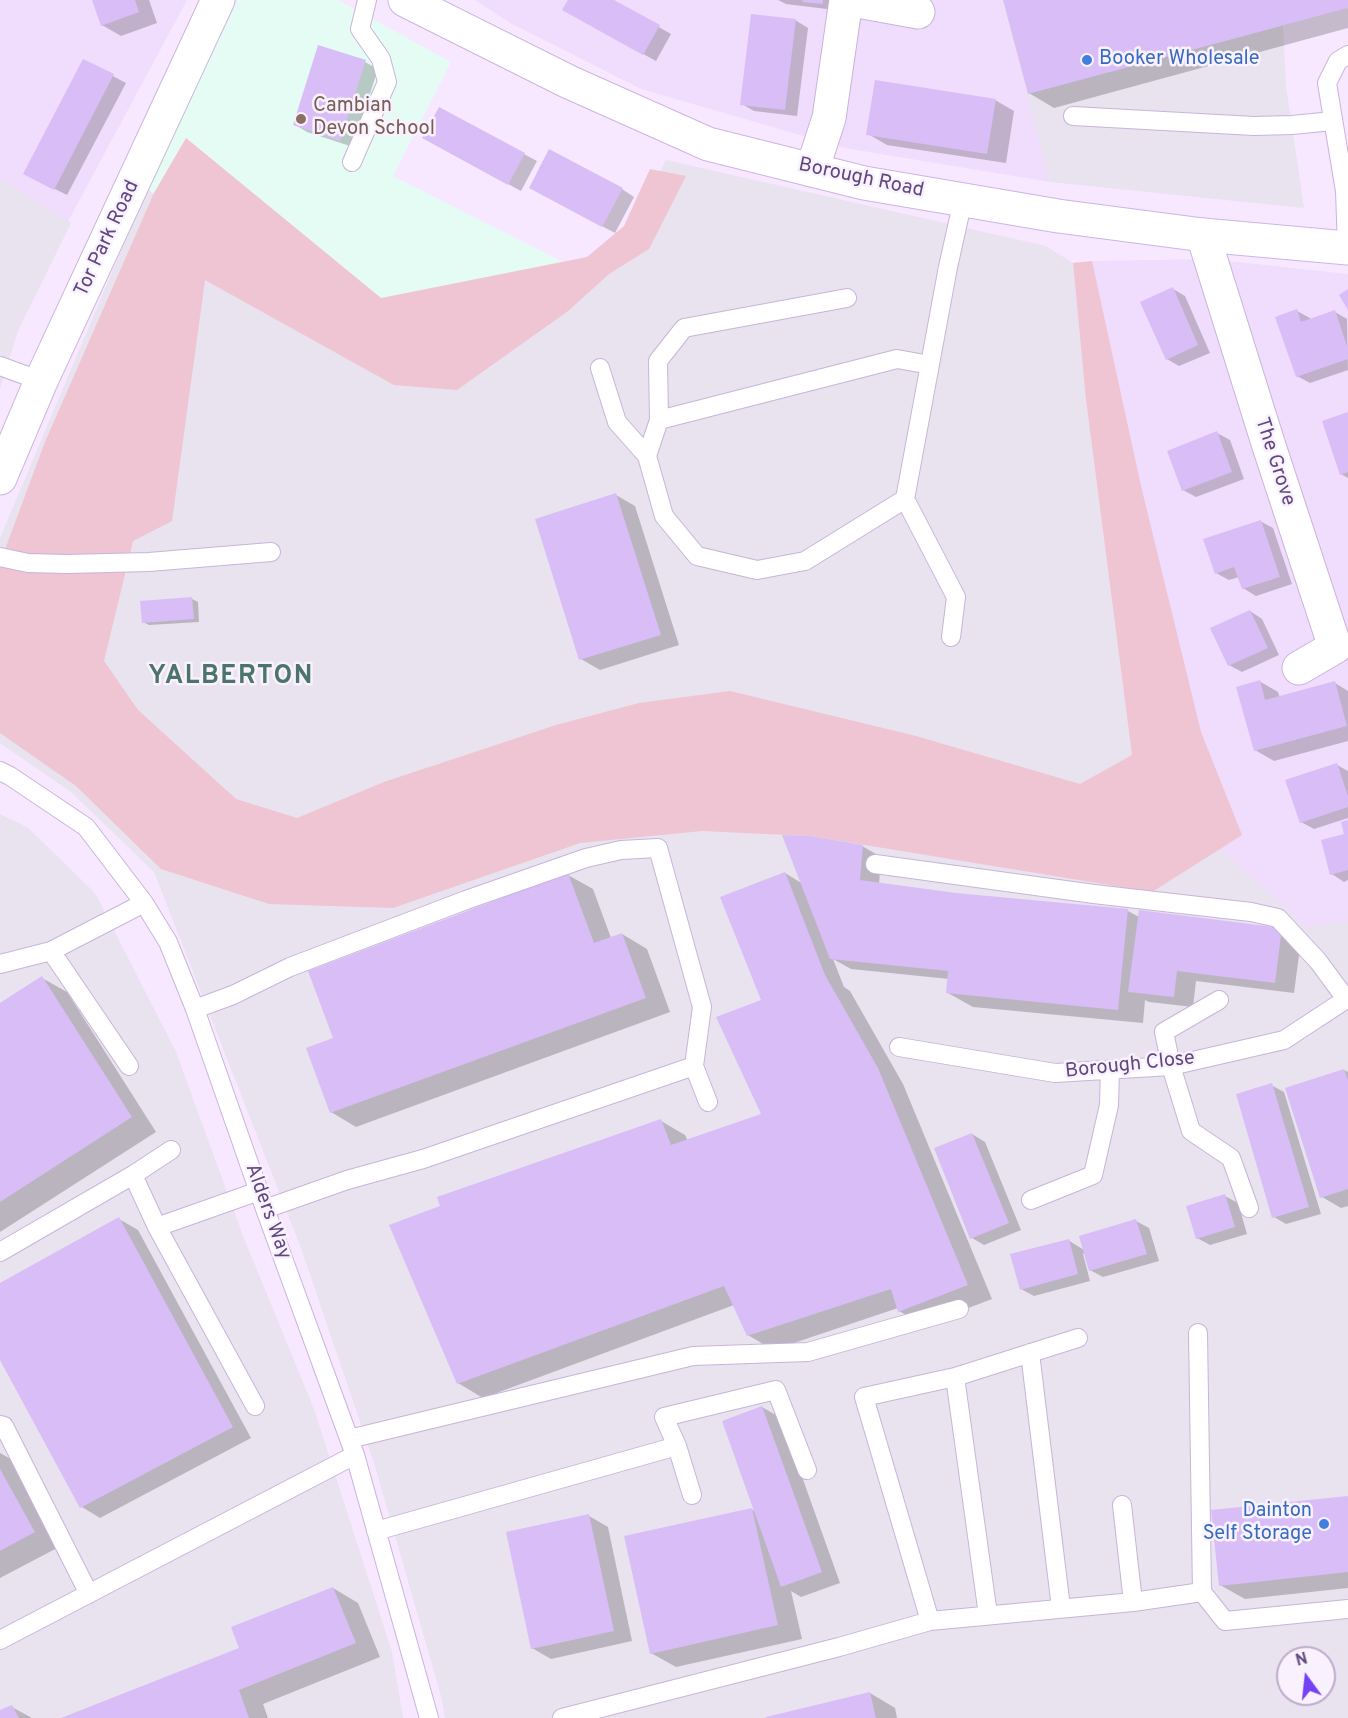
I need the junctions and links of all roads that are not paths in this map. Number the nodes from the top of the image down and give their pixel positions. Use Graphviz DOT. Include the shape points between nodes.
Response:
graph roads {
  1 [pos="218,0"];
  2 [pos="367,0"];
  3 [pos="405,0"];
  4 [pos="846,0"];
  5 [pos="852,0"];
  6 [pos="918,12"];
  7 [pos="1348,55"];
  8 [pos="1072,116"];
  9 [pos="1333,121"];
  10 [pos="352,162"];
  11 [pos="812,170"];
  12 [pos="963,200"];
  13 [pos="1203,236"];
  14 [pos="1348,248"];
  15 [pos="847,298"];
  16 [pos="930,365"];
  17 [pos="0,366"];
  18 [pos="600,368"];
  19 [pos="41,381"];
  20 [pos="659,420"];
  21 [pos="647,456"];
  22 [pos="0,478"];
  23 [pos="905,499"];
  24 [pos="271,552"];
  25 [pos="0,557"];
  26 [pos="951,637"];
  27 [pos="1299,668"];
  28 [pos="0,771"];
  29 [pos="875,864"];
  30 [pos="144,903"];
  31 [pos="51,951"];
  32 [pos="0,964"];
  33 [pos="1347,998"];
  34 [pos="1219,1000"];
  35 [pos="195,1009"];
  36 [pos="899,1047"];
  37 [pos="129,1066"];
  38 [pos="694,1066"];
  39 [pos="1171,1066"];
  40 [pos="1110,1069"];
  41 [pos="708,1102"];
  42 [pos="171,1150"];
  43 [pos="133,1175"];
  44 [pos="259,1191"];
  45 [pos="1031,1200"];
  46 [pos="1249,1208"];
  47 [pos="265,1209"];
  48 [pos="157,1227"];
  49 [pos="0,1252"];
  50 [pos="960,1309"];
  51 [pos="1198,1333"];
  52 [pos="1078,1338"];
  53 [pos="1030,1353"];
  54 [pos="955,1377"];
  55 [pos="255,1406"];
  56 [pos="0,1425"];
  57 [pos="677,1446"];
  58 [pos="352,1447"];
  59 [pos="807,1470"];
  60 [pos="692,1495"];
  61 [pos="1122,1505"];
  62 [pos="376,1531"];
  63 [pos="1202,1592"];
  64 [pos="89,1594"];
  65 [pos="1133,1602"];
  66 [pos="1061,1608"];
  67 [pos="1348,1610"];
  68 [pos="988,1615"];
  69 [pos="930,1621"];
  70 [pos="0,1640"];
  71 [pos="429,1718"];
  72 [pos="562,1718"];
  1 -- 19 [label="street, Tor Park Road"];
  2 -- 10 [label="lane" via="360,29 381,59 387,82"];
  3 -- 11 [label="street, Borough Road" via="569,82 708,144"];
  4 -- 11 [label="street" via="829,118"];
  5 -- 6 [label="street"];
  7 -- 9 [label="lane" via="1338,61 1327,83"];
  8 -- 9 [label="lane" via="1254,126"];
  9 -- 14 [label="lane" via="1345,191"];
  11 -- 12 [label="street, Borough Road"];
  12 -- 13 [label="street, Borough Road"];
  12 -- 16 [label="lane"];
  13 -- 14 [label="street, Borough Road"];
  13 -- 27 [label="street, The Grove" via="1335,647"];
  15 -- 20 [label="lane" via="684,328 658,361"];
  16 -- 20 [label="lane" via="897,360"];
  16 -- 23 [label="lane"];
  17 -- 19 [label="lane"];
  18 -- 21 [label="lane" via="617,422"];
  19 -- 22 [label="street, Tor Park Road"];
  20 -- 21 [label="lane"];
  21 -- 23 [label="lane" via="664,516 698,556 757,570 805,561"];
  23 -- 26 [label="lane" via="956,597"];
  24 -- 25 [label="lane" via="68,564 28,563"];
  28 -- 30 [label="lane, Alders Way" via="86,827"];
  29 -- 33 [label="lane" via="1278,918"];
  30 -- 31 [label="lane"];
  30 -- 35 [label="lane, Alders Way" via="168,942"];
  31 -- 32 [label="lane"];
  31 -- 37 [label="lane"];
  33 -- 39 [label="lane, Borough Close" via="1284,1040"];
  34 -- 39 [label="lane" via="1164,1032"];
  35 -- 38 [label="lane" via="290,967 586,858 621,850 658,848 702,1006"];
  35 -- 44 [label="lane, Alders Way"];
  36 -- 40 [label="lane, Borough Close" via="1055,1073"];
  38 -- 41 [label="lane"];
  38 -- 47 [label="lane"];
  39 -- 40 [label="lane, Borough Close"];
  39 -- 46 [label="lane" via="1191,1131 1231,1158"];
  40 -- 45 [label="lane" via="1109,1105 1093,1175"];
  42 -- 43 [label="lane"];
  43 -- 48 [label="lane"];
  43 -- 49 [label="lane"];
  44 -- 47 [label="lane, Alders Way"];
  44 -- 48 [label="lane"];
  47 -- 58 [label="lane, Alders Way"];
  48 -- 55 [label="lane"];
  50 -- 58 [label="lane" via="808,1352 693,1356"];
  51 -- 63 [label="lane"];
  52 -- 53 [label="lane"];
  53 -- 54 [label="lane"];
  53 -- 66 [label="lane"];
  54 -- 68 [label="lane"];
  54 -- 69 [label="lane" via="864,1397"];
  56 -- 64 [label="lane" via="4,1426"];
  57 -- 59 [label="lane" via="664,1418 776,1390"];
  57 -- 60 [label="lane"];
  57 -- 62 [label="lane"];
  58 -- 62 [label="lane, Alders Way"];
  58 -- 64 [label="lane"];
  61 -- 65 [label="lane"];
  62 -- 71 [label="lane, Alders Way"];
  63 -- 65 [label="lane"];
  63 -- 67 [label="lane" via="1225,1621"];
  64 -- 70 [label="lane"];
  65 -- 66 [label="lane"];
  66 -- 68 [label="lane"];
  68 -- 69 [label="lane"];
  69 -- 72 [label="lane"];
}
